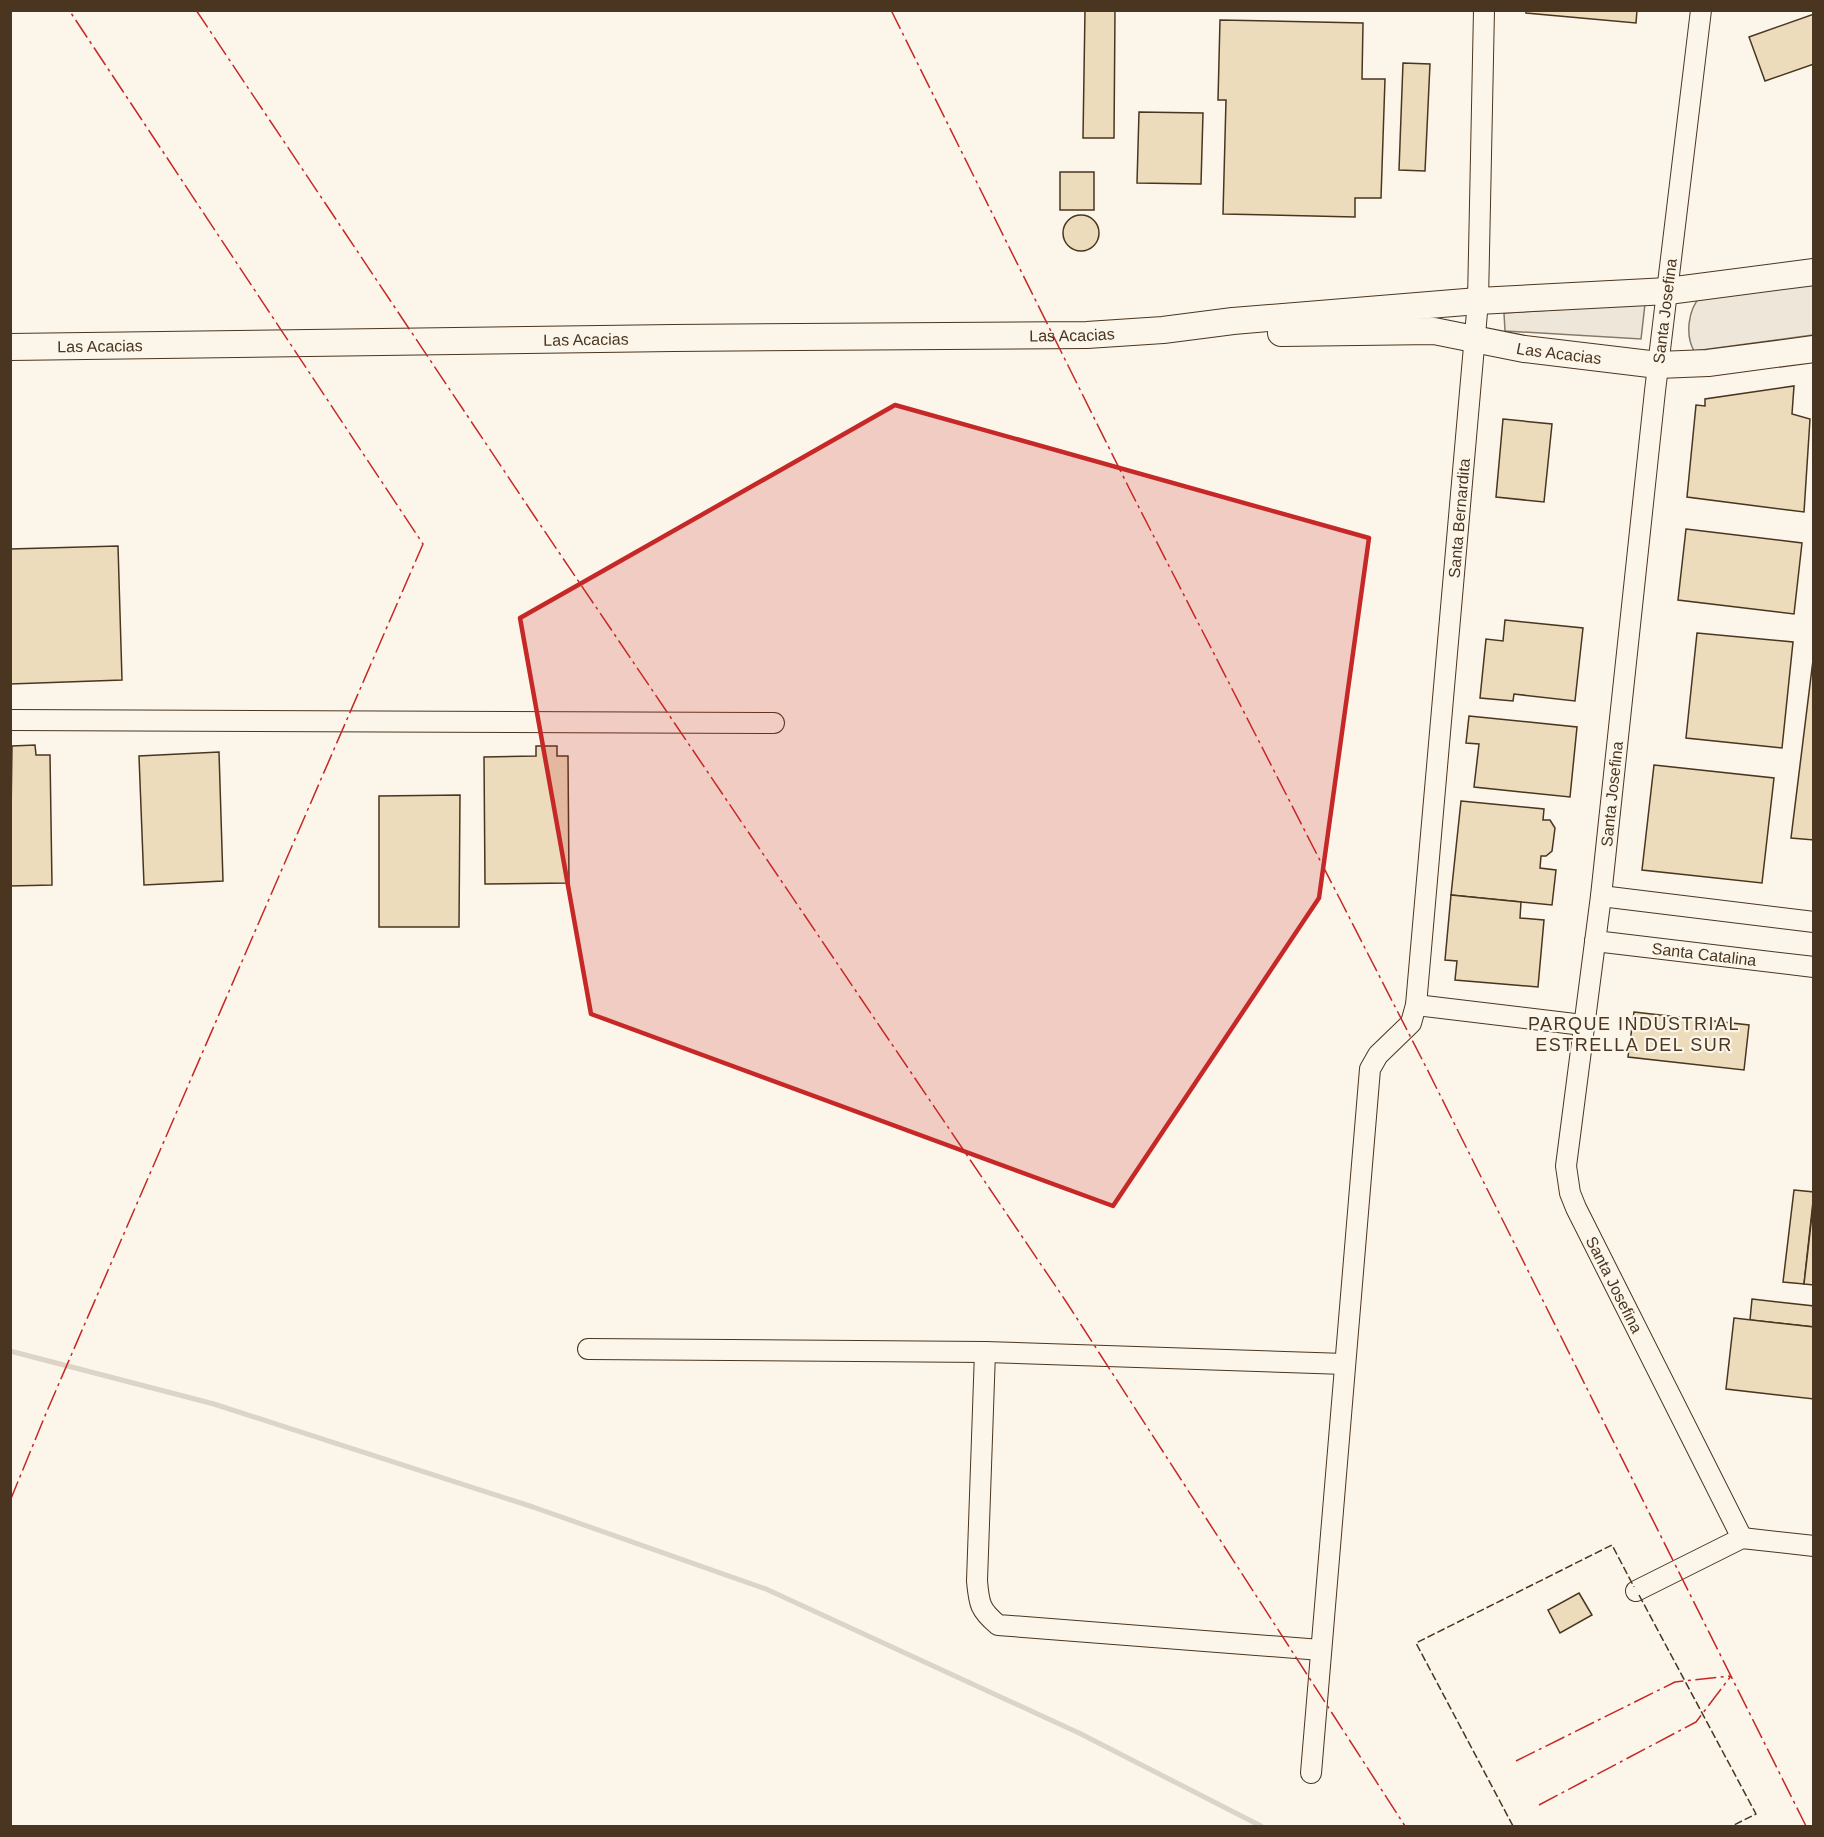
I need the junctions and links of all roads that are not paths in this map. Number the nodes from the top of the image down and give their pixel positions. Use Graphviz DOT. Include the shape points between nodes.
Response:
graph roads {
  1 [pos="1484,10"];
  2 [pos="1701,10"];
  3 [pos="1814,272"];
  4 [pos="1668,291"];
  5 [pos="1479,301"];
  6 [pos="1163,330"];
  7 [pos="1476,339"];
  8 [pos="10,347"];
  9 [pos="1814,348"];
  10 [pos="1658,365"];
  11 [pos="10,720"];
  12 [pos="774,723"];
  13 [pos="1601,896"];
  14 [pos="1814,922"];
  15 [pos="1595,941"];
  16 [pos="1814,968"];
  17 [pos="1413,1014"];
  18 [pos="1583,1025"];
  19 [pos="588,1349"];
  20 [pos="985,1352"];
  21 [pos="1345,1364"];
  22 [pos="1742,1538"];
  23 [pos="1814,1546"];
  24 [pos="1636,1591"];
  25 [pos="1321,1650"];
  26 [pos="1311,1773"];
  1 -- 5 [label="street, Santa Bernardita"];
  2 -- 4 [label="street, Santa Josefina"];
  3 -- 4 [label="main road, Las Acacias"];
  4 -- 5 [label="main road, Las Acacias"];
  4 -- 10 [label="street, Santa Josefina"];
  5 -- 6 [label="main road, Las Acacias"];
  5 -- 7 [label="street, Santa Bernardita"];
  6 -- 7 [label="main road, Las Acacias" via="1420,330"];
  6 -- 8 [label="main road, Las Acacias" via="1066,335"];
  7 -- 10 [label="main road, Las Acacias" via="1524,350"];
  7 -- 17 [label="street, Santa Bernardita"];
  9 -- 10 [label="main road, Las Acacias" via="1708,363"];
  10 -- 13 [label="street, Santa Josefina"];
  11 -- 12 [label="street"];
  13 -- 14 [label="street"];
  13 -- 15 [label="street, Santa Josefina"];
  15 -- 16 [label="street, Santa Catalina"];
  15 -- 18 [label="street, Santa Josefina"];
  17 -- 18 [label="street"];
  17 -- 21 [label="street" via="1370,1070"];
  18 -- 22 [label="street, Santa Josefina" via="1566,1154 1570,1193"];
  19 -- 20 [label="street"];
  20 -- 21 [label="street"];
  20 -- 25 [label="street" via="977,1581 978,1600 984,1613 998,1625"];
  21 -- 25 [label="street"];
  22 -- 23 [label="street"];
  22 -- 24 [label="street"];
  25 -- 26 [label="street"];
}
